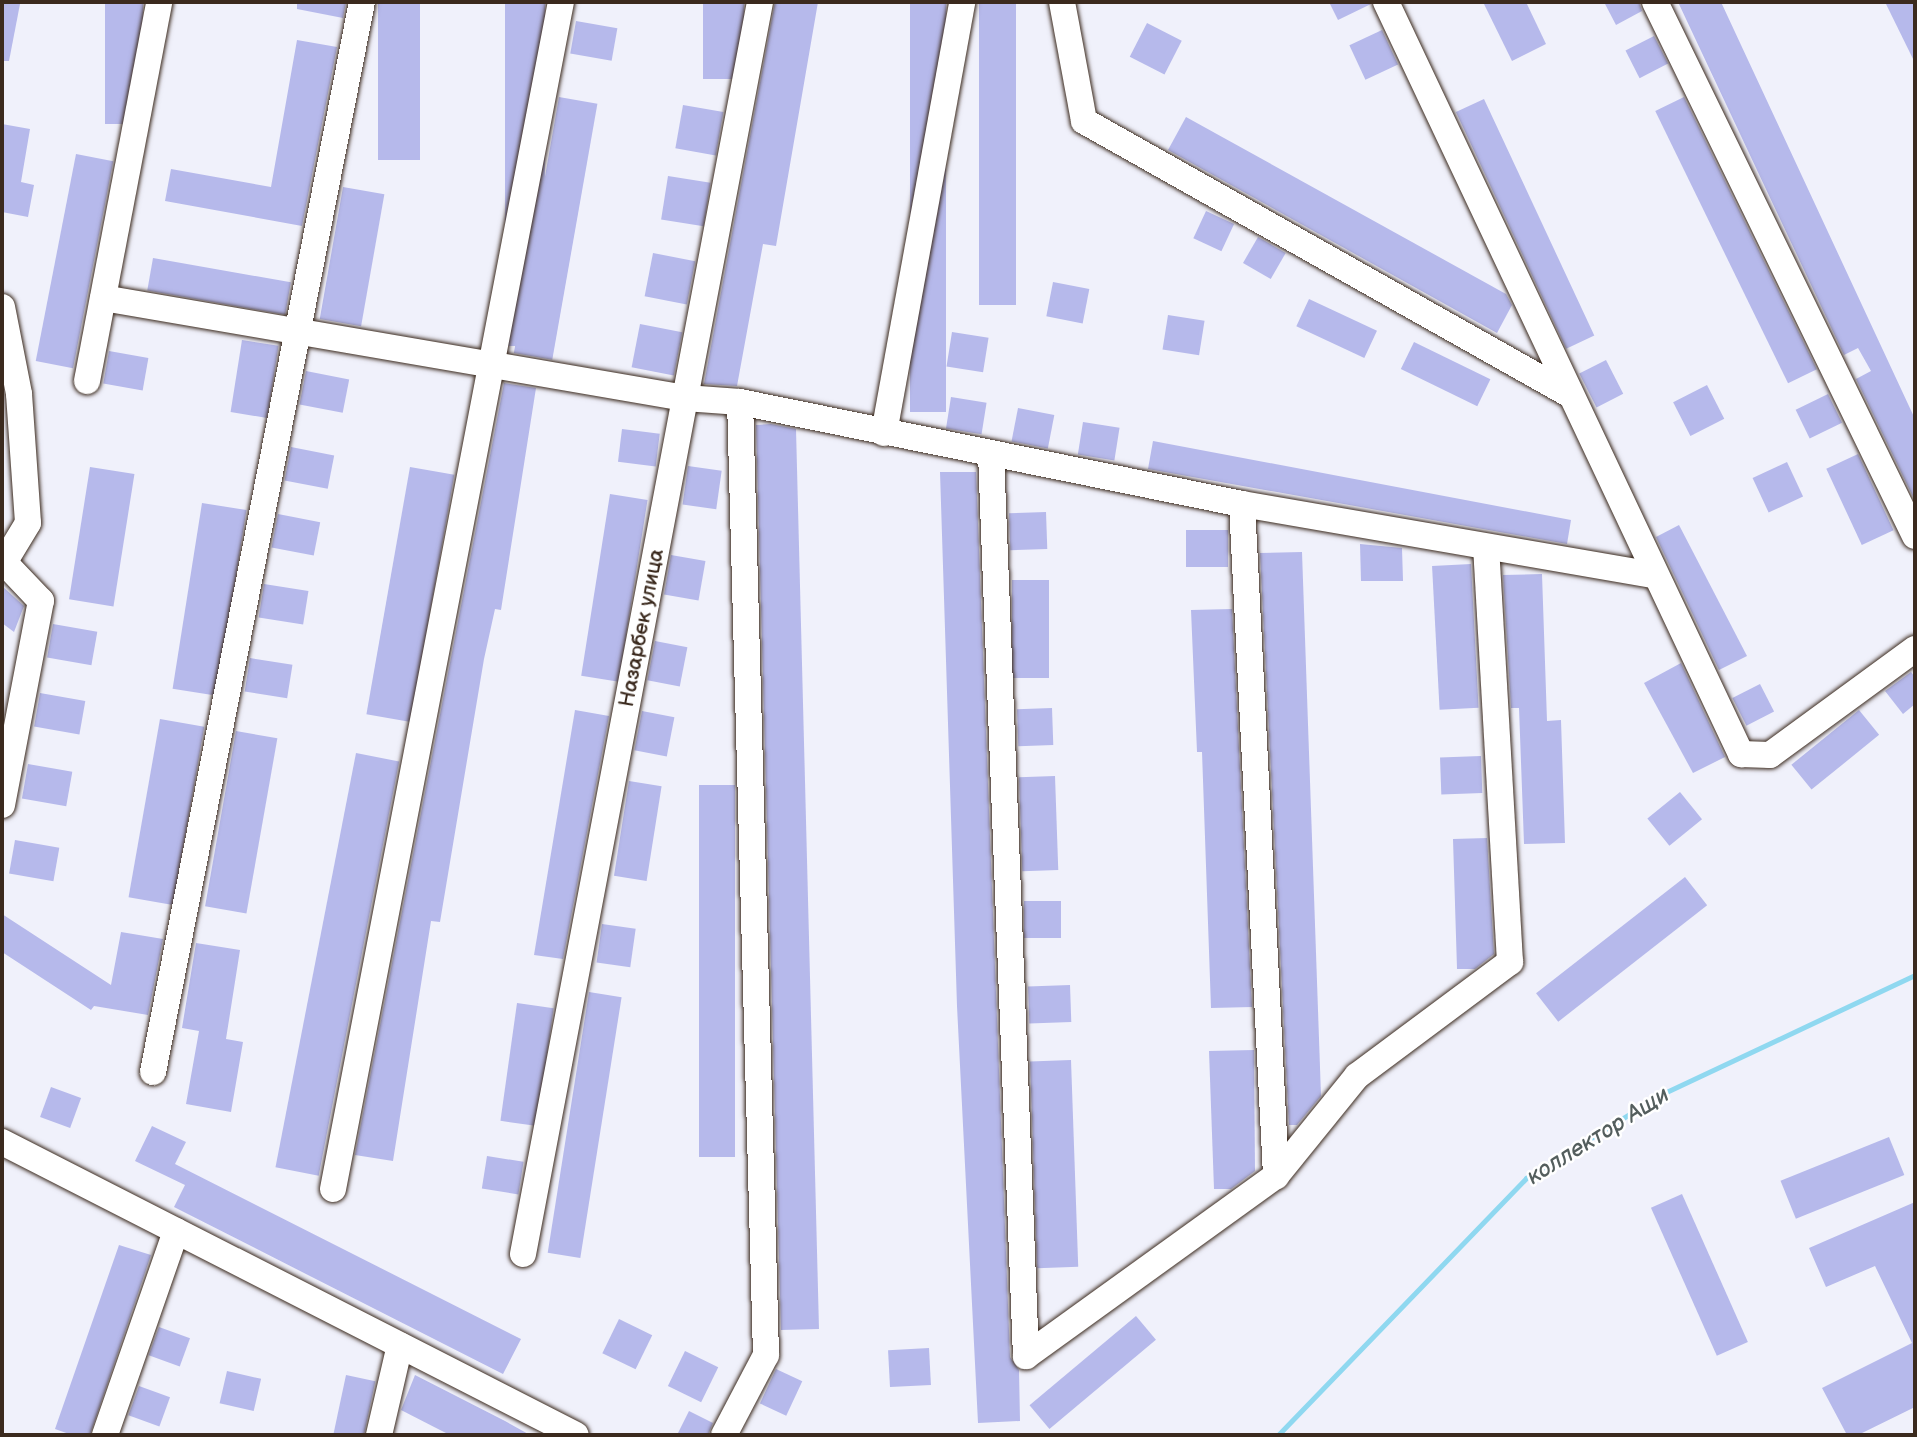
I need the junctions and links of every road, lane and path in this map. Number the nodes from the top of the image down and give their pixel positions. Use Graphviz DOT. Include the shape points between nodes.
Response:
graph roads {
  1 [pos="159,2"];
  2 [pos="362,2"];
  3 [pos="561,2"];
  4 [pos="760,2"];
  5 [pos="962,2"];
  6 [pos="1062,2"];
  7 [pos="1386,2"];
  8 [pos="1655,2"];
  9 [pos="103,298"];
  10 [pos="2,307"];
  11 [pos="298,330"];
  12 [pos="490,366"];
  13 [pos="87,381"];
  14 [pos="1567,393"];
  15 [pos="685,398"];
  16 [pos="740,401"];
  17 [pos="884,433"];
  18 [pos="990,454"];
  19 [pos="1242,504"];
  20 [pos="1915,536"];
  21 [pos="1486,549"];
  22 [pos="3,564"];
  23 [pos="1654,575"];
  24 [pos="1915,649"];
  25 [pos="2,805"];
  26 [pos="153,1072"];
  27 [pos="2,1142"];
  28 [pos="1276,1176"];
  29 [pos="333,1189"];
  30 [pos="176,1231"];
  31 [pos="523,1254"];
  32 [pos="400,1345"];
  33 [pos="105,1435"];
  34 [pos="379,1435"];
  35 [pos="576,1435"];
  36 [pos="724,1435"];
  1 -- 9 [label="street"];
  2 -- 11 [label="street"];
  3 -- 12 [label="street"];
  4 -- 15 [label="street, Назарбек улица"];
  5 -- 17 [label="street"];
  6 -- 14 [label="street" via="1084,121"];
  7 -- 14 [label="street"];
  8 -- 20 [label="street"];
  9 -- 11 [label="street"];
  9 -- 13 [label="street"];
  10 -- 22 [label="street" via="19,394 28,523"];
  11 -- 12 [label="street"];
  11 -- 26 [label="street"];
  12 -- 15 [label="street"];
  12 -- 29 [label="street"];
  14 -- 23 [label="street"];
  15 -- 16 [label="street"];
  15 -- 31 [label="street, Назарбек улица"];
  16 -- 17 [label="street"];
  16 -- 36 [label="street" via="765,1355"];
  17 -- 18 [label="street"];
  18 -- 19 [label="street"];
  18 -- 28 [label="street" via="1026,1356"];
  19 -- 21 [label="street"];
  19 -- 28 [label="street"];
  21 -- 23 [label="street"];
  21 -- 28 [label="street" via="1510,962 1357,1076"];
  22 -- 25 [label="street" via="41,601"];
  23 -- 24 [label="street" via="1741,754 1770,755"];
  27 -- 30 [label="street"];
  30 -- 32 [label="street"];
  30 -- 33 [label="street"];
  32 -- 34 [label="street"];
  32 -- 35 [label="street"];
}
